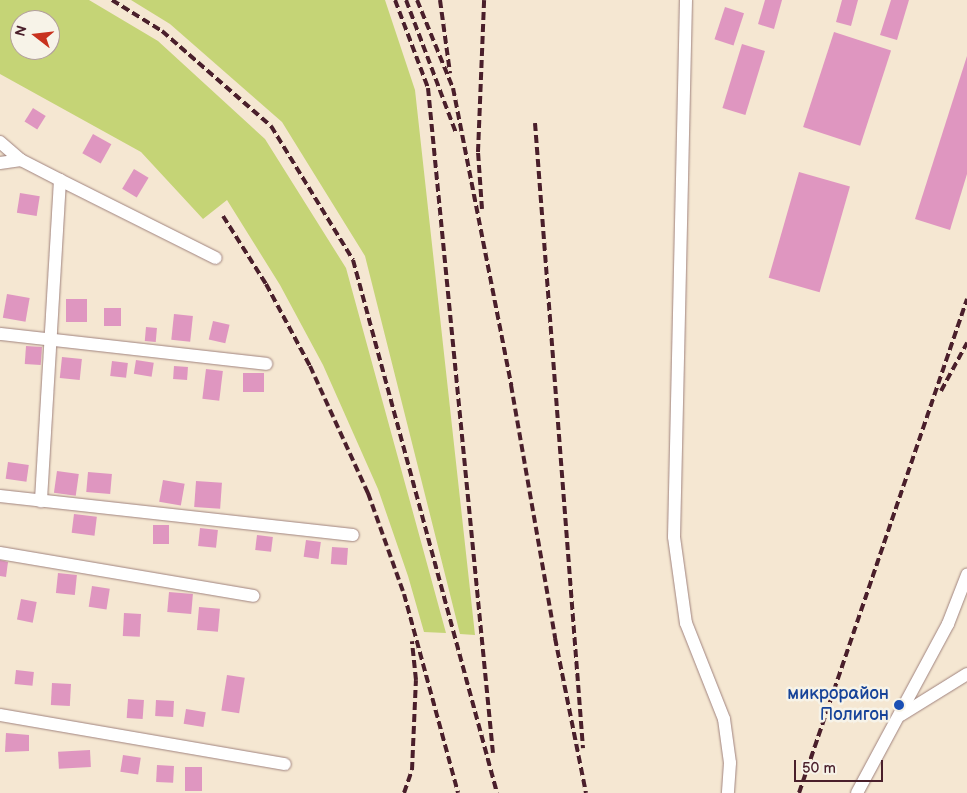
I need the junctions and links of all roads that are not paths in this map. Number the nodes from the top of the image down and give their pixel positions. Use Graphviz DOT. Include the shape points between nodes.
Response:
graph roads {
  1 [pos="686,0"];
  2 [pos="0,142"];
  3 [pos="21,160"];
  4 [pos="0,163"];
  5 [pos="60,180"];
  6 [pos="216,258"];
  7 [pos="0,334"];
  8 [pos="52,339"];
  9 [pos="266,364"];
  10 [pos="0,496"];
  11 [pos="41,501"];
  12 [pos="353,535"];
  13 [pos="0,553"];
  14 [pos="967,575"];
  15 [pos="253,596"];
  16 [pos="967,674"];
  17 [pos="0,715"];
  18 [pos="899,717"];
  19 [pos="285,764"];
  20 [pos="728,793"];
  21 [pos="857,793"];
  1 -- 20 [label="street" via="674,536 686,623 724,719 730,763"];
  2 -- 3 [label="street"];
  3 -- 4 [label="street"];
  3 -- 5 [label="street"];
  5 -- 6 [label="street"];
  5 -- 8 [label="street"];
  7 -- 8 [label="street"];
  8 -- 9 [label="street"];
  8 -- 11 [label="street"];
  10 -- 11 [label="street"];
  11 -- 12 [label="street"];
  13 -- 15 [label="street"];
  14 -- 18 [label="street" via="948,624"];
  16 -- 18 [label="street"];
  17 -- 19 [label="street"];
  18 -- 21 [label="street"];
}
